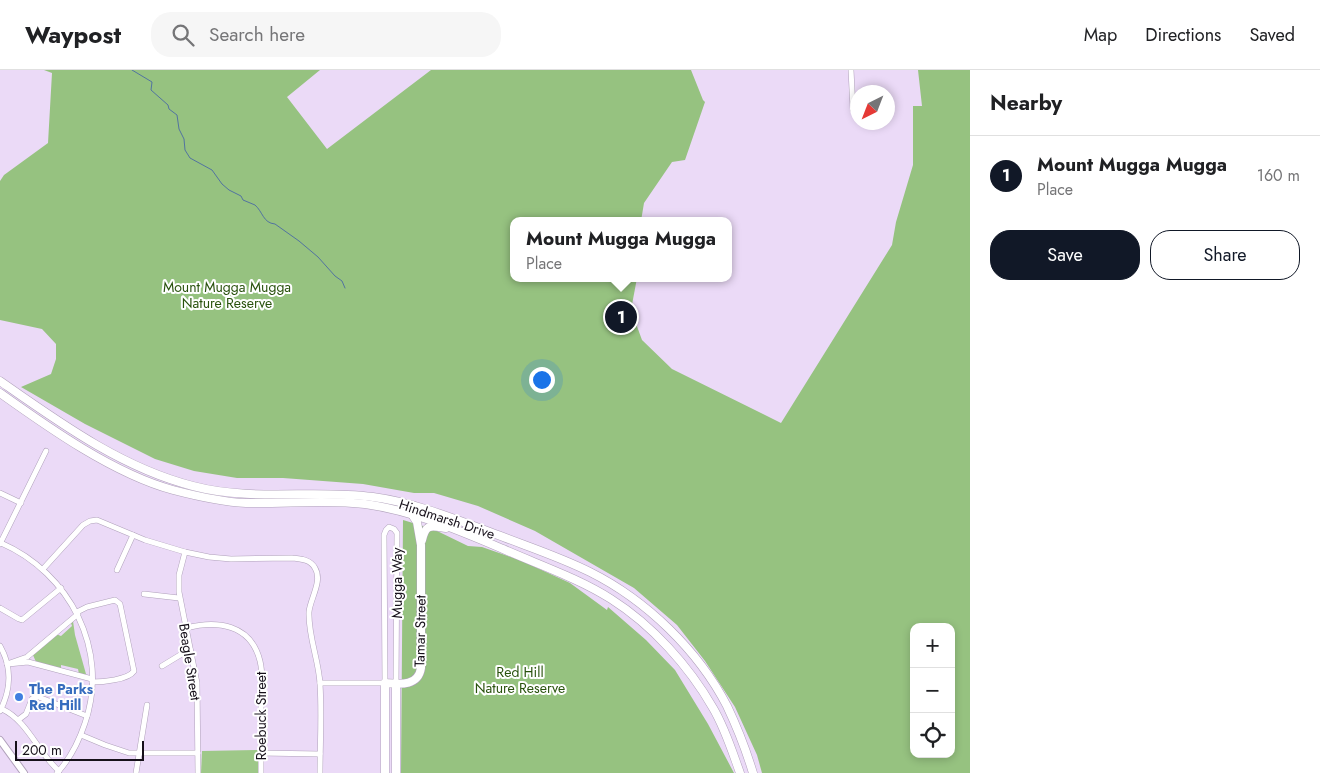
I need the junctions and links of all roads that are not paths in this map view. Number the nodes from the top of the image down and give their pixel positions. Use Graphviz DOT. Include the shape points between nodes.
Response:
graph roads {
  1 [pos="851,70"];
  2 [pos="851,85"];
  3 [pos="0,381"];
  4 [pos="0,393"];
  5 [pos="46,451"];
  6 [pos="0,492"];
  7 [pos="21,503"];
  8 [pos="411,513"];
  9 [pos="455,529"];
  10 [pos="133,535"];
  11 [pos="0,544"];
  12 [pos="421,545"];
  13 [pos="184,552"];
  14 [pos="43,569"];
  15 [pos="117,570"];
  16 [pos="61,588"];
  17 [pos="144,594"];
  18 [pos="179,598"];
  19 [pos="0,608"];
  20 [pos="77,613"];
  21 [pos="186,628"];
  22 [pos="0,646"];
  23 [pos="190,649"];
  24 [pos="7,664"];
  25 [pos="162,666"];
  26 [pos="92,680"];
  27 [pos="320,683"];
  28 [pos="385,684"];
  29 [pos="396,684"];
  30 [pos="147,705"];
  31 [pos="1,710"];
  32 [pos="87,716"];
  33 [pos="18,720"];
  34 [pos="81,735"];
  35 [pos="0,740"];
  36 [pos="139,753"];
  37 [pos="198,753"];
  38 [pos="261,753"];
  39 [pos="320,754"];
  40 [pos="58,772"];
  41 [pos="24,773"];
  42 [pos="136,773"];
  43 [pos="198,773"];
  44 [pos="261,773"];
  45 [pos="320,773"];
  46 [pos="385,773"];
  47 [pos="396,773"];
  48 [pos="740,773"];
  49 [pos="753,773"];
  1 -- 2 [label="street"];
  3 -- 49 [label="main road, Hindmarsh Drive" via="108,451 140,468 192,486 237,494 353,495 405,503 556,557 591,573 653,615 696,660 726,706"];
  4 -- 8 [label="main road, Hindmarsh Drive" via="110,463 170,489 232,502 341,502"];
  5 -- 7 [label="street"];
  6 -- 7 [label="street"];
  7 -- 11 [label="street"];
  8 -- 9 [label="main road, Hindmarsh Drive"];
  8 -- 12 [label="main road, Tamar Street" via="418,523"];
  9 -- 12 [label="main road" via="429,527 424,532"];
  9 -- 48 [label="main road, Hindmarsh Drive" via="579,582 611,599 649,629 687,670 714,708"];
  10 -- 13 [label="street"];
  10 -- 14 [label="street" via="100,520 90,521"];
  10 -- 15 [label="street"];
  11 -- 14 [label="street" via="19,552"];
  12 -- 29 [label="main road, Tamar Street" via="420,672 407,684"];
  13 -- 18 [label="street, Beagle Street"];
  13 -- 27 [label="street" via="231,559 303,559 314,565 318,576 309,612"];
  14 -- 16 [label="street"];
  16 -- 19 [label="street" via="22,620"];
  16 -- 20 [label="street"];
  17 -- 18 [label="street"];
  18 -- 21 [label="street, Beagle Street"];
  20 -- 24 [label="street" via="27,657"];
  20 -- 26 [label="street" via="89,646"];
  20 -- 26 [label="street" via="115,600 120,604 134,671 131,675 105,681"];
  21 -- 23 [label="street, Beagle Street"];
  21 -- 38 [label="street, Roebuck Street" via="209,623 223,625 242,634 254,646 261,672"];
  22 -- 24 [label="street"];
  23 -- 25 [label="street"];
  23 -- 37 [label="street, Beagle Street" via="197,683"];
  24 -- 26 [label="street" via="28,662"];
  24 -- 31 [label="street" via="9,685"];
  26 -- 32 [label="street"];
  27 -- 28 [label="street, Tamar Street"];
  27 -- 39 [label="street"];
  28 -- 29 [label="main road, Tamar Street"];
  28 -- 29 [label="street, Mugga Way" via="384,535 389,527 397,534"];
  28 -- 46 [label="main road, Mugga Way"];
  29 -- 47 [label="main road, Mugga Way"];
  30 -- 36 [label="street"];
  31 -- 33 [label="street"];
  32 -- 33 [label="street" via="36,696 26,714"];
  32 -- 34 [label="street"];
  33 -- 40 [label="street"];
  34 -- 36 [label="street" via="117,750"];
  34 -- 40 [label="street"];
  35 -- 41 [label="street"];
  36 -- 37 [label="street"];
  36 -- 42 [label="street"];
  37 -- 43 [label="street, Beagle Street"];
  38 -- 39 [label="street"];
  38 -- 44 [label="street, Roebuck Street"];
  39 -- 45 [label="street"];
}
